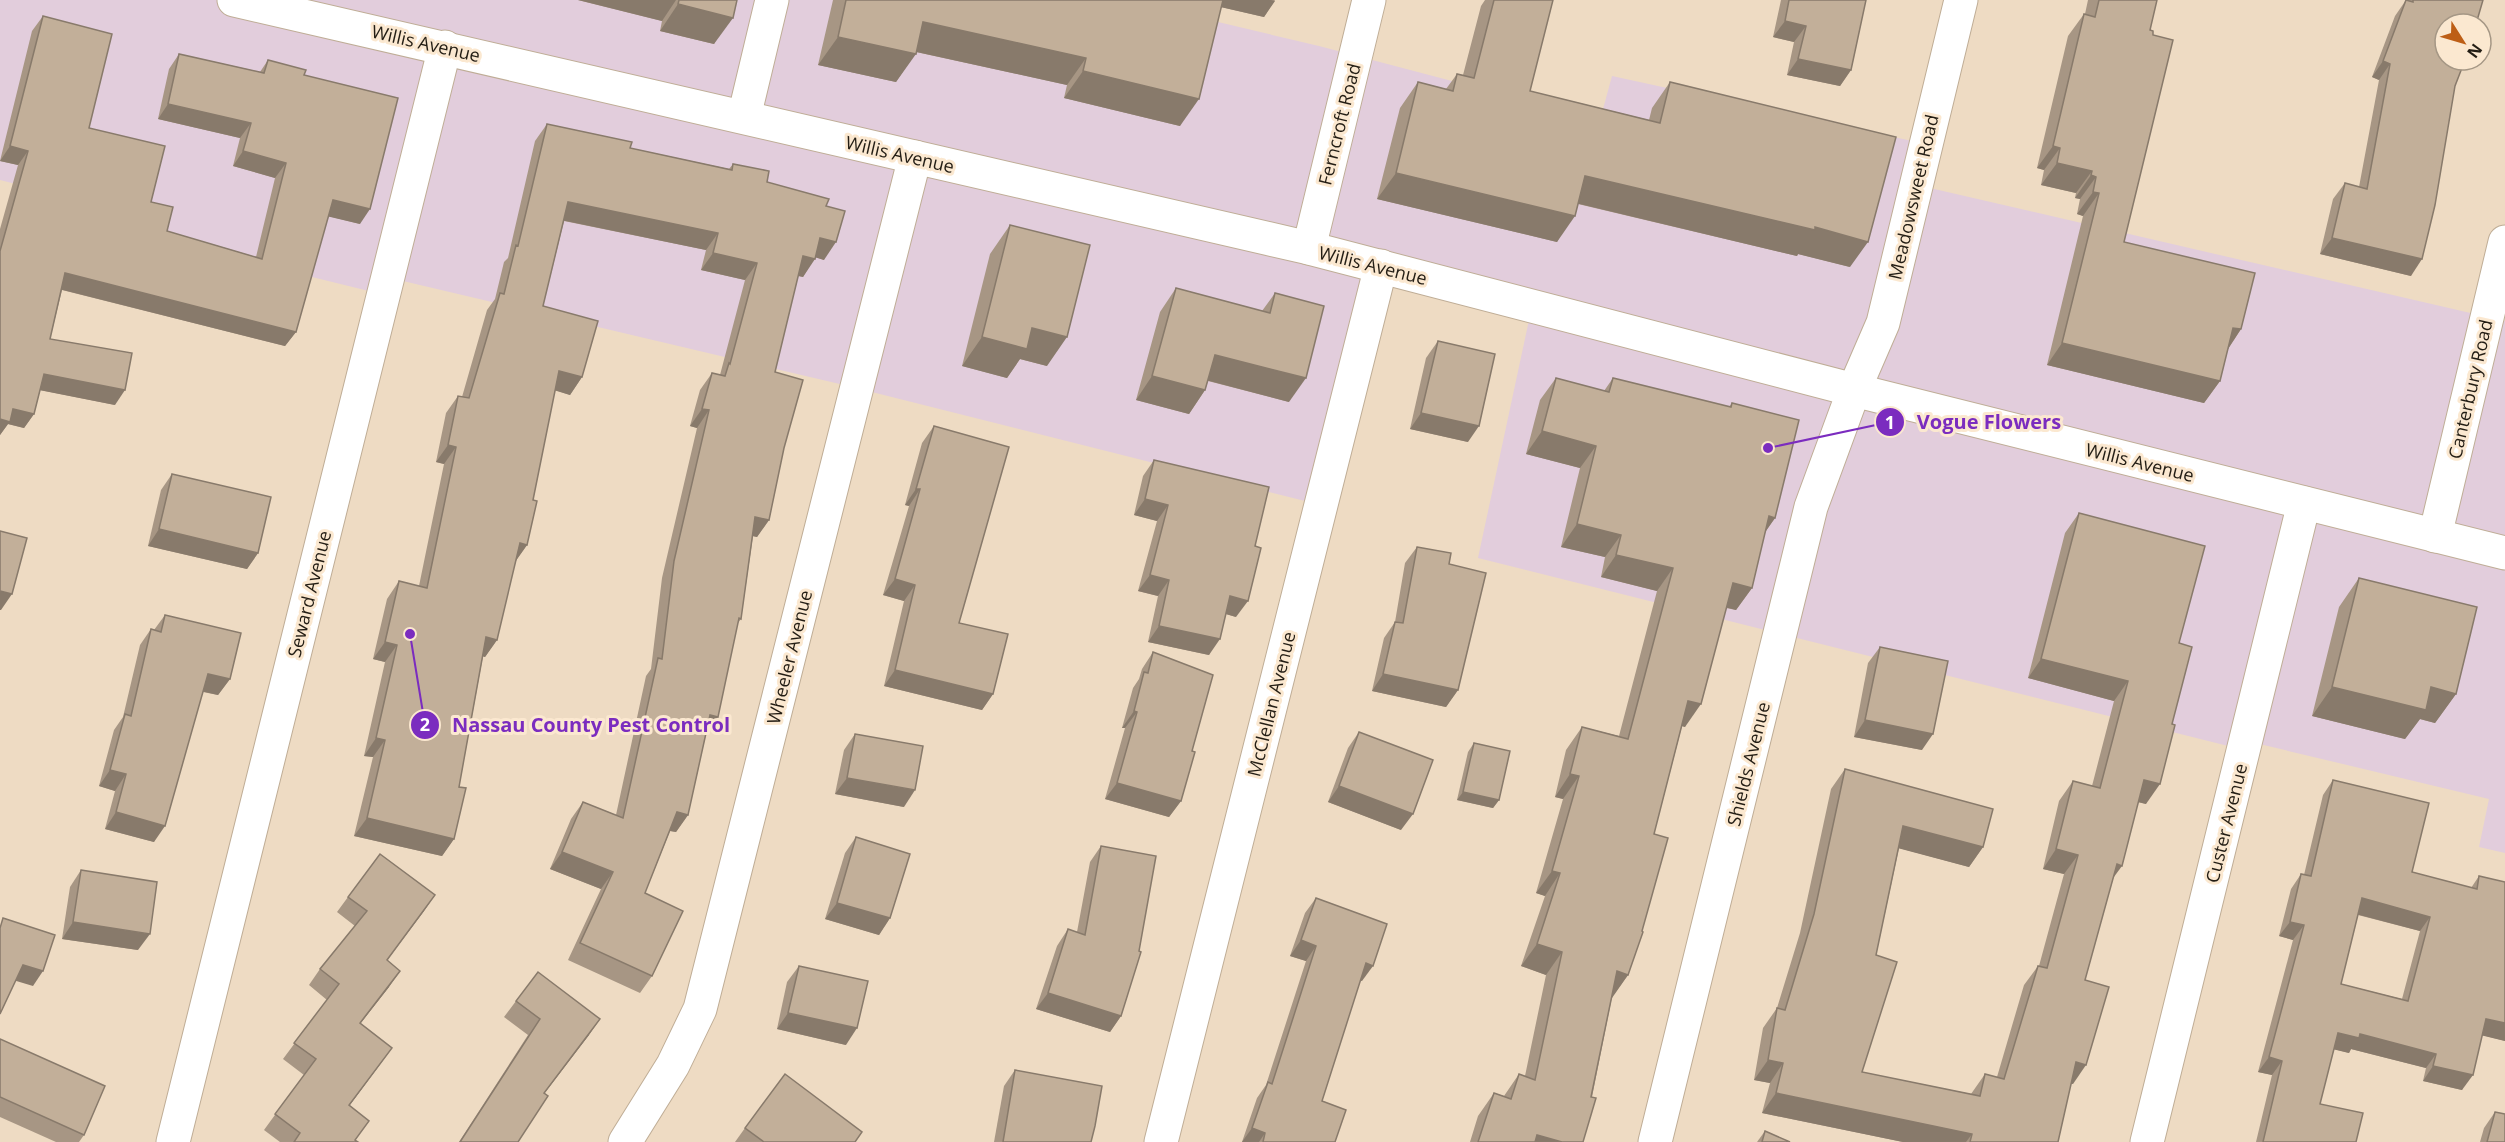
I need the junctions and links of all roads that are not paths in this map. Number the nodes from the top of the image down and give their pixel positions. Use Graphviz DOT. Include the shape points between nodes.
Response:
graph roads {
  1 [pos="234,0"];
  2 [pos="772,0"];
  3 [pos="1369,0"];
  4 [pos="1960,0"];
  5 [pos="445,47"];
  6 [pos="744,117"];
  7 [pos="915,157"];
  8 [pos="2505,242"];
  9 [pos="1309,248"];
  10 [pos="1381,266"];
  11 [pos="1854,390"];
  12 [pos="2304,503"];
  13 [pos="2435,536"];
  14 [pos="2505,553"];
  15 [pos="173,1142"];
  16 [pos="625,1142"];
  17 [pos="1161,1142"];
  18 [pos="1655,1142"];
  19 [pos="2147,1142"];
  1 -- 5 [label="street, Willis Avenue"];
  2 -- 6 [label="street"];
  3 -- 9 [label="street, Ferncroft Road"];
  4 -- 11 [label="street, Meadowsweet Road" via="1883,323"];
  5 -- 6 [label="street, Willis Avenue"];
  5 -- 15 [label="street, Seward Avenue"];
  6 -- 7 [label="street, Willis Avenue"];
  7 -- 9 [label="street, Willis Avenue"];
  7 -- 16 [label="street, Wheeler Avenue" via="700,1009 673,1065"];
  8 -- 13 [label="street, Canterbury Road"];
  9 -- 10 [label="street, Willis Avenue"];
  10 -- 11 [label="street, Willis Avenue"];
  10 -- 17 [label="street, McClellan Avenue"];
  11 -- 12 [label="street, Willis Avenue"];
  11 -- 18 [label="street, Shields Avenue" via="1811,507"];
  12 -- 13 [label="street, Willis Avenue"];
  12 -- 19 [label="street, Custer Avenue"];
  13 -- 14 [label="street, Willis Avenue"];
}
